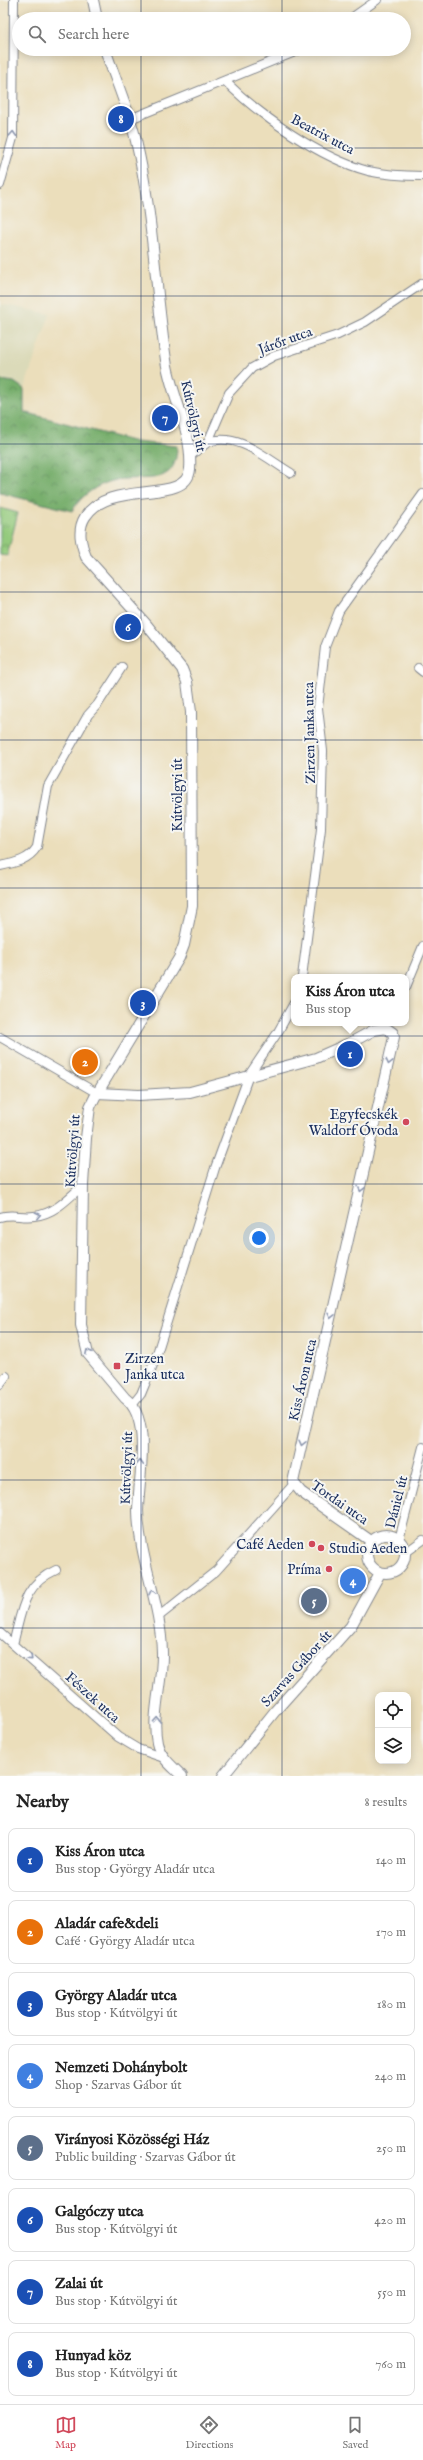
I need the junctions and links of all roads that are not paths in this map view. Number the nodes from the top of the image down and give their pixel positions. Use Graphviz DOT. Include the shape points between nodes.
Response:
graph roads {
  1 [pos="14,0"];
  2 [pos="93,0"];
  3 [pos="376,0"];
  4 [pos="14,12"];
  5 [pos="96,12"];
  6 [pos="360,12"];
  7 [pos="14,56"];
  8 [pos="108,56"];
  9 [pos="285,56"];
  10 [pos="225,81"];
  11 [pos="130,119"];
  12 [pos="423,176"];
  13 [pos="0,185"];
  14 [pos="423,284"];
  15 [pos="208,442"];
  16 [pos="190,456"];
  17 [pos="290,473"];
  18 [pos="423,494"];
  19 [pos="122,666"];
  20 [pos="0,866"];
  21 [pos="423,946"];
  22 [pos="302,974"];
  23 [pos="409,980"];
  24 [pos="291,1008"];
  25 [pos="388,1026"];
  26 [pos="0,1037"];
  27 [pos="249,1075"];
  28 [pos="97,1093"];
  29 [pos="83,1186"];
  30 [pos="0,1217"];
  31 [pos="6,1376"];
  32 [pos="0,1384"];
  33 [pos="132,1404"];
  34 [pos="423,1447"];
  35 [pos="293,1485"];
  36 [pos="399,1540"];
  37 [pos="423,1540"];
  38 [pos="371,1541"];
  39 [pos="405,1553"];
  40 [pos="56,1570"];
  41 [pos="380,1572"];
  42 [pos="158,1617"];
  43 [pos="0,1633"];
  44 [pos="13,1644"];
  45 [pos="164,1758"];
  46 [pos="182,1776"];
  47 [pos="223,1776"];
  4 -- 1 [label="street, one-way"];
  2 -- 5 [label="street"];
  3 -- 6 [label="street"];
  13 -- 7 [label="street, one-way" via="13,138"];
  8 -- 11 [label="street, Kútvölgyi út"];
  9 -- 10 [label="street"];
  10 -- 11 [label="street"];
  10 -- 12 [label="street, Beatrix utca" via="248,105 334,158 368,171"];
  11 -- 16 [label="street, Kútvölgyi út" via="141,166 166,361"];
  14 -- 15 [label="street, Járőr utca" via="365,322 338,335 274,356 258,364 238,381 229,393"];
  15 -- 16 [label="street, Járőr utca"];
  15 -- 17 [label="street" via="225,438 237,441"];
  16 -- 28 [label="street, Kútvölgyi út" via="189,476 180,486 154,492 120,494 104,499 90,509 82,522 80,532 86,557 173,657 188,682 190,697 192,906 186,935 169,978"];
  18 -- 22 [label="street, Zirzen Janka utca" via="338,611 325,647 318,708 323,751 321,829"];
  19 -- 20 [label="street" via="88,715 48,786 37,847 32,855 25,859"];
  21 -- 23 [label="street"];
  24 -- 27 [label="street"];
  25 -- 27 [label="street" via="374,1030 350,1044 316,1058"];
  25 -- 35 [label="street, Kiss Áron utca, one-way" via="394,1037"];
  26 -- 28 [label="street"];
  27 -- 28 [label="street" via="190,1092 145,1095"];
  27 -- 33 [label="street" via="215,1168 155,1360 141,1394"];
  28 -- 29 [label="street, Kútvölgyi út" via="90,1107"];
  30 -- 29 [label="street, one-way" via="14,1214 33,1216 52,1211"];
  33 -- 29 [label="street, Kútvölgyi út, one-way" via="94,1364 85,1345 81,1325"];
  31 -- 32 [label="street"];
  42 -- 33 [label="street, Kútvölgyi út, one-way" via="140,1542 138,1512 141,1425"];
  34 -- 36 [label="street, Dániel út"];
  35 -- 38 [label="street, Tordai utca"];
  35 -- 42 [label="street" via="216,1571"];
  36 -- 38 [label="street" via="386,1535"];
  36 -- 39 [label="street"];
  37 -- 39 [label="street"];
  38 -- 41 [label="street" via="367,1559 372,1567"];
  39 -- 41 [label="street" via="404,1561 397,1570"];
  40 -- 44 [label="street" via="44,1575 26,1596"];
  41 -- 47 [label="street, Szarvas Gábor út" via="351,1626 276,1710"];
  45 -- 42 [label="street, Kútvölgyi út, one-way" via="156,1734 162,1652"];
  43 -- 44 [label="street, Fészek utca"];
  44 -- 45 [label="street, Fészek utca, one-way" via="118,1737 138,1749"];
  45 -- 46 [label="street, Kútvölgyi út"];
}
